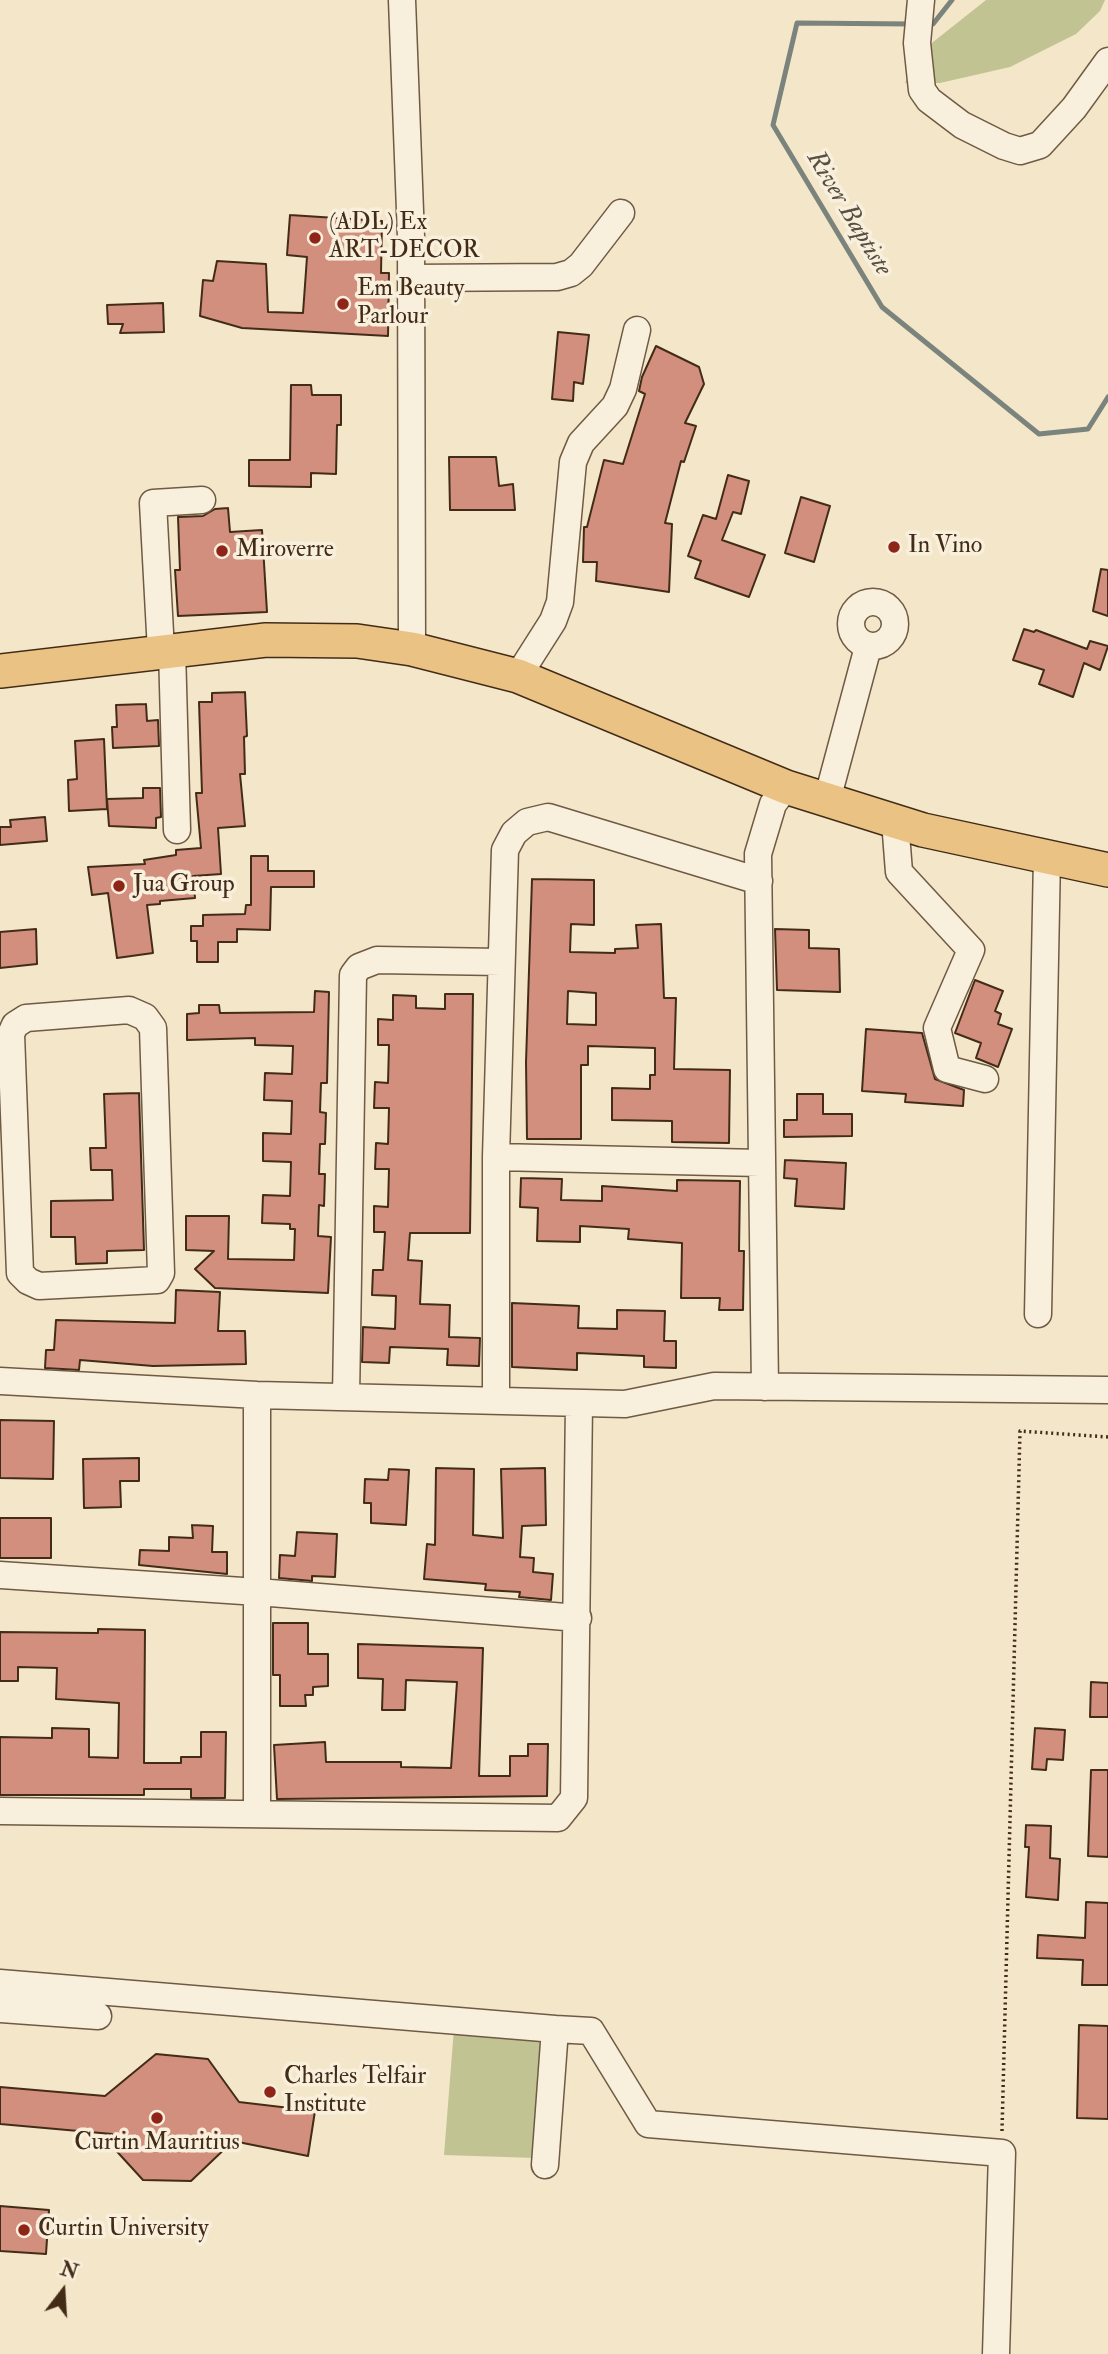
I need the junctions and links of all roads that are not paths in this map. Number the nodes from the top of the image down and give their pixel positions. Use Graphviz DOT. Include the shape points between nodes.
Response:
graph roads {
  1 [pos="402,0"];
  2 [pos="920,0"];
  3 [pos="1108,61"];
  4 [pos="621,213"];
  5 [pos="411,278"];
  6 [pos="637,330"];
  7 [pos="202,500"];
  8 [pos="868,647"];
  9 [pos="412,649"];
  10 [pos="167,650"];
  11 [pos="0,671"];
  12 [pos="518,676"];
  13 [pos="786,787"];
  14 [pos="827,800"];
  15 [pos="895,821"];
  16 [pos="177,830"];
  17 [pos="1047,856"];
  18 [pos="1108,870"];
  19 [pos="759,881"];
  20 [pos="501,962"];
  21 [pos="985,1079"];
  22 [pos="6,1090"];
  23 [pos="496,1157"];
  24 [pos="760,1163"];
  25 [pos="1038,1314"];
  26 [pos="0,1381"];
  27 [pos="765,1387"];
  28 [pos="1108,1390"];
  29 [pos="257,1395"];
  30 [pos="346,1397"];
  31 [pos="496,1401"];
  32 [pos="579,1403"];
  33 [pos="0,1575"];
  34 [pos="258,1592"];
  35 [pos="578,1618"];
  36 [pos="0,1811"];
  37 [pos="257,1814"];
  38 [pos="0,1983"];
  39 [pos="0,2009"];
  40 [pos="98,2016"];
  41 [pos="555,2029"];
  42 [pos="545,2165"];
  43 [pos="996,2354"];
  1 -- 5 [label="street"];
  2 -- 3 [label="street" via="917,43 922,90 962,124 1004,146 1020,151 1040,145"];
  4 -- 5 [label="street" via="570,274"];
  5 -- 9 [label="street"];
  6 -- 12 [label="street" via="615,406 582,443 573,462 560,602"];
  7 -- 10 [label="street" via="153,503"];
  8 -- 14 [label="street"];
  9 -- 10 [label="main road" via="357,641 266,640"];
  9 -- 12 [label="main road"];
  10 -- 11 [label="main road"];
  10 -- 16 [label="street"];
  12 -- 13 [label="main road"];
  13 -- 14 [label="main road"];
  13 -- 19 [label="street" via="773,804 758,854"];
  14 -- 15 [label="main road"];
  15 -- 17 [label="main road"];
  15 -- 21 [label="street" via="899,872 971,950 937,1028 947,1069"];
  17 -- 18 [label="main road"];
  17 -- 25 [label="street"];
  19 -- 20 [label="street" via="631,845 566,821 548,817 527,822 505,850"];
  19 -- 24 [label="street"];
  20 -- 23 [label="street"];
  20 -- 30 [label="street" via="377,960 359,967 353,975"];
  22 -- 22 [label="street" via="12,1034 26,1018 129,1010 145,1017 153,1028 163,1265 157,1280 39,1286 20,1273"];
  23 -- 24 [label="street"];
  23 -- 31 [label="street"];
  24 -- 27 [label="street"];
  26 -- 29 [label="street"];
  27 -- 28 [label="street"];
  27 -- 32 [label="street" via="714,1386 625,1404"];
  29 -- 30 [label="street"];
  29 -- 34 [label="street"];
  30 -- 31 [label="street"];
  31 -- 32 [label="street"];
  32 -- 35 [label="street"];
  33 -- 34 [label="street"];
  34 -- 35 [label="street"];
  34 -- 37 [label="street"];
  35 -- 37 [label="street" via="574,1798 558,1818"];
  36 -- 37 [label="street"];
  38 -- 41 [label="street"];
  39 -- 40 [label="street"];
  41 -- 42 [label="street"];
  41 -- 43 [label="street" via="591,2031 648,2124 1002,2153"];
}
